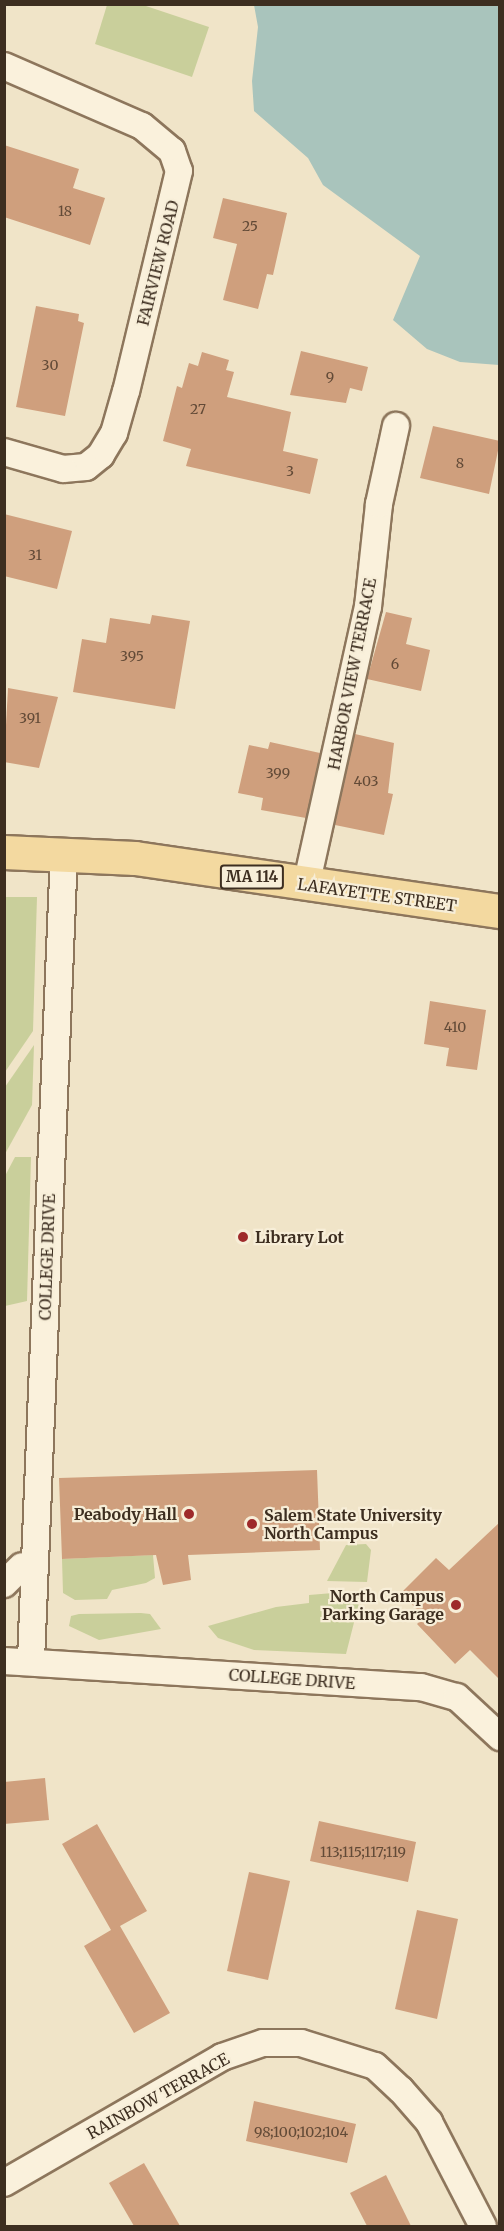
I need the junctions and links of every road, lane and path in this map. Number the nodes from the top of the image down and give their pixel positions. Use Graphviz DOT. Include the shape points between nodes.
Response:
graph roads {
  1 [pos="4,66"];
  2 [pos="396,426"];
  3 [pos="4,452"];
  4 [pos="4,852"];
  5 [pos="64,853"];
  6 [pos="306,886"];
  7 [pos="500,911"];
  8 [pos="22,1566"];
  9 [pos="4,1584"];
  10 [pos="31,1660"];
  11 [pos="4,1661"];
  12 [pos="500,1737"];
  13 [pos="4,2183"];
  14 [pos="483,2226"];
  1 -- 3 [label="street, FAIRVIEW ROAD" via="142,126 172,151 179,171 123,401 114,433 101,455 86,467 63,469"];
  2 -- 6 [label="street, HARBOR VIEW TERRACE" via="379,504 368,607"];
  4 -- 5 [label="main road, LAFAYETTE STREET / MA 114"];
  5 -- 6 [label="main road, LAFAYETTE STREET / MA 114" via="185,864"];
  5 -- 10 [label="street, COLLEGE DRIVE"];
  6 -- 7 [label="main road, LAFAYETTE STREET / MA 114"];
  8 -- 9 [label="street"];
  10 -- 11 [label="street, COLLEGE DRIVE"];
  10 -- 12 [label="street, COLLEGE DRIVE" via="421,1688 457,1697"];
  13 -- 14 [label="street, RAINBOW TERRACE" via="222,2057 263,2043 301,2043 375,2066 401,2090 429,2122"];
}
